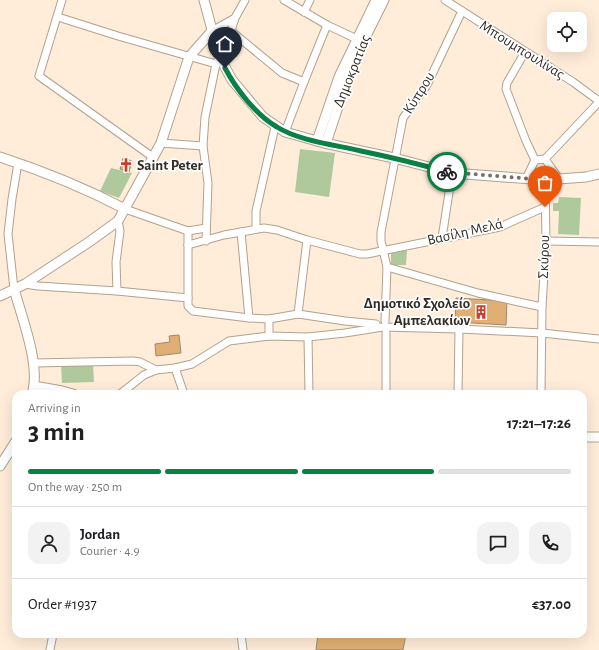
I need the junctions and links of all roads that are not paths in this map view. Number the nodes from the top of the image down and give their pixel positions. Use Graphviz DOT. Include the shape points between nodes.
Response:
graph roads {
  1 [pos="62,0"];
  2 [pos="204,0"];
  3 [pos="245,0"];
  4 [pos="284,0"];
  5 [pos="310,0"];
  6 [pos="376,0"];
  7 [pos="384,0"];
  8 [pos="445,0"];
  9 [pos="462,11"];
  10 [pos="304,12"];
  11 [pos="58,16"];
  12 [pos="235,18"];
  13 [pos="327,25"];
  14 [pos="212,31"];
  15 [pos="231,31"];
  16 [pos="360,40"];
  17 [pos="525,52"];
  18 [pos="189,57"];
  19 [pos="218,60"];
  20 [pos="304,82"];
  21 [pos="599,101"];
  22 [pos="275,127"];
  23 [pos="285,132"];
  24 [pos="321,142"];
  25 [pos="161,143"];
  26 [pos="203,146"];
  27 [pos="0,158"];
  28 [pos="154,158"];
  29 [pos="394,158"];
  30 [pos="545,159"];
  31 [pos="535,160"];
  32 [pos="18,163"];
  33 [pos="452,174"];
  34 [pos="599,174"];
  35 [pos="526,179"];
  36 [pos="559,179"];
  37 [pos="545,180"];
  38 [pos="545,207"];
  39 [pos="125,209"];
  40 [pos="118,221"];
  41 [pos="206,228"];
  42 [pos="256,229"];
  43 [pos="188,231"];
  44 [pos="241,232"];
  45 [pos="442,238"];
  46 [pos="307,240"];
  47 [pos="206,241"];
  48 [pos="546,241"];
  49 [pos="599,242"];
  50 [pos="188,245"];
  51 [pos="383,250"];
  52 [pos="387,267"];
  53 [pos="25,284"];
  54 [pos="14,289"];
  55 [pos="117,291"];
  56 [pos="0,296"];
  57 [pos="188,298"];
  58 [pos="542,307"];
  59 [pos="298,314"];
  60 [pos="248,318"];
  61 [pos="269,319"];
  62 [pos="344,321"];
  63 [pos="385,321"];
  64 [pos="376,324"];
  65 [pos="459,329"];
  66 [pos="345,333"];
  67 [pos="386,333"];
  68 [pos="542,333"];
  69 [pos="269,336"];
  70 [pos="308,337"];
  71 [pos="599,339"];
  72 [pos="34,363"];
  73 [pos="175,368"];
  74 [pos="156,370"];
  75 [pos="33,390"];
  76 [pos="125,390"];
  77 [pos="183,390"];
  78 [pos="309,390"];
  79 [pos="386,390"];
  80 [pos="458,390"];
  81 [pos="541,390"];
  82 [pos="599,437"];
  83 [pos="587,438"];
  84 [pos="12,447"];
  85 [pos="0,466"];
  86 [pos="52,638"];
  87 [pos="241,638"];
  88 [pos="50,650"];
  89 [pos="243,650"];
  1 -- 11 [label="street"];
  2 -- 14 [label="street"];
  3 -- 12 [label="street"];
  4 -- 10 [label="street"];
  5 -- 10 [label="street"];
  6 -- 16 [label="street, Δημοκρατίας"];
  7 -- 16 [label="street, Δημοκρατίας"];
  8 -- 9 [label="street, Μπουμπουλίνας"];
  9 -- 17 [label="street, Μπουμπουλίνας"];
  9 -- 29 [label="street, Κύπρου" via="427,85 403,118"];
  10 -- 13 [label="street"];
  11 -- 18 [label="street"];
  11 -- 28 [label="street" via="39,76"];
  12 -- 14 [label="street"];
  12 -- 15 [label="street"];
  13 -- 16 [label="street"];
  13 -- 20 [label="street"];
  14 -- 18 [label="street"];
  14 -- 19 [label="street"];
  15 -- 19 [label="street"];
  15 -- 20 [label="street" via="282,73"];
  16 -- 24 [label="street, Δημοκρατίας"];
  17 -- 21 [label="street, Μπουμπουλίνας"];
  17 -- 31 [label="street" via="506,89"];
  18 -- 19 [label="street"];
  18 -- 25 [label="street"];
  19 -- 22 [label="street" via="255,110"];
  19 -- 26 [label="street" via="205,117"];
  20 -- 23 [label="street"];
  21 -- 30 [label="street"];
  22 -- 23 [label="street"];
  22 -- 42 [label="street" via="256,211"];
  23 -- 24 [label="street"];
  24 -- 29 [label="street"];
  25 -- 26 [label="street"];
  25 -- 28 [label="street"];
  26 -- 41 [label="street" via="208,184"];
  27 -- 32 [label="street"];
  28 -- 39 [label="street"];
  29 -- 33 [label="street"];
  29 -- 51 [label="street, Κύπρου" via="381,232"];
  30 -- 31 [label="street"];
  30 -- 36 [label="street"];
  31 -- 35 [label="street"];
  32 -- 39 [label="street" via="98,195"];
  32 -- 54 [label="street" via="8,234"];
  33 -- 35 [label="street"];
  33 -- 45 [label="street"];
  34 -- 36 [label="street"];
  35 -- 37 [label="street"];
  36 -- 37 [label="street"];
  37 -- 38 [label="street, Σκύρου"];
  38 -- 45 [label="street, Βασίλη Μελά" via="500,227"];
  38 -- 48 [label="street, Σκύρου"];
  39 -- 40 [label="street"];
  39 -- 43 [label="street"];
  40 -- 53 [label="street"];
  40 -- 55 [label="street" via="120,231 116,262"];
  41 -- 43 [label="street"];
  41 -- 47 [label="street"];
  42 -- 44 [label="street, Βασίλη Μελά"];
  42 -- 46 [label="street, Βασίλη Μελά" via="277,230"];
  43 -- 50 [label="street"];
  44 -- 47 [label="street, Βασίλη Μελά"];
  44 -- 60 [label="street"];
  45 -- 51 [label="street, Βασίλη Μελά"];
  46 -- 51 [label="street, Βασίλη Μελά" via="360,254"];
  46 -- 59 [label="street"];
  47 -- 50 [label="street, Βασίλη Μελά"];
  48 -- 49 [label="street"];
  48 -- 58 [label="street, Σκύρου"];
  50 -- 57 [label="street"];
  51 -- 52 [label="street, Κύπρου"];
  52 -- 58 [label="street" via="478,293"];
  52 -- 63 [label="street, Κύπρου"];
  53 -- 54 [label="street"];
  53 -- 55 [label="street"];
  54 -- 56 [label="street"];
  54 -- 72 [label="street"];
  55 -- 57 [label="street"];
  57 -- 60 [label="street" via="188,306 193,311"];
  58 -- 68 [label="street, Σκύρου"];
  59 -- 61 [label="street"];
  59 -- 62 [label="street"];
  60 -- 61 [label="street"];
  61 -- 69 [label="street"];
  62 -- 64 [label="street"];
  62 -- 66 [label="street"];
  65 -- 66 [label="street" via="383,327"];
  65 -- 68 [label="street"];
  65 -- 80 [label="street"];
  66 -- 70 [label="street"];
  67 -- 79 [label="street"];
  68 -- 71 [label="street"];
  68 -- 81 [label="street, Σκύρου"];
  69 -- 70 [label="street"];
  69 -- 73 [label="street" via="229,341 192,364"];
  70 -- 78 [label="street"];
  72 -- 74 [label="street" via="133,361"];
  72 -- 75 [label="street"];
  73 -- 74 [label="street"];
  73 -- 77 [label="street"];
  74 -- 76 [label="street" via="144,375"];
  82 -- 83 [label="street"];
  84 -- 85 [label="street"];
  86 -- 88 [label="street"];
  87 -- 89 [label="street"];
}
